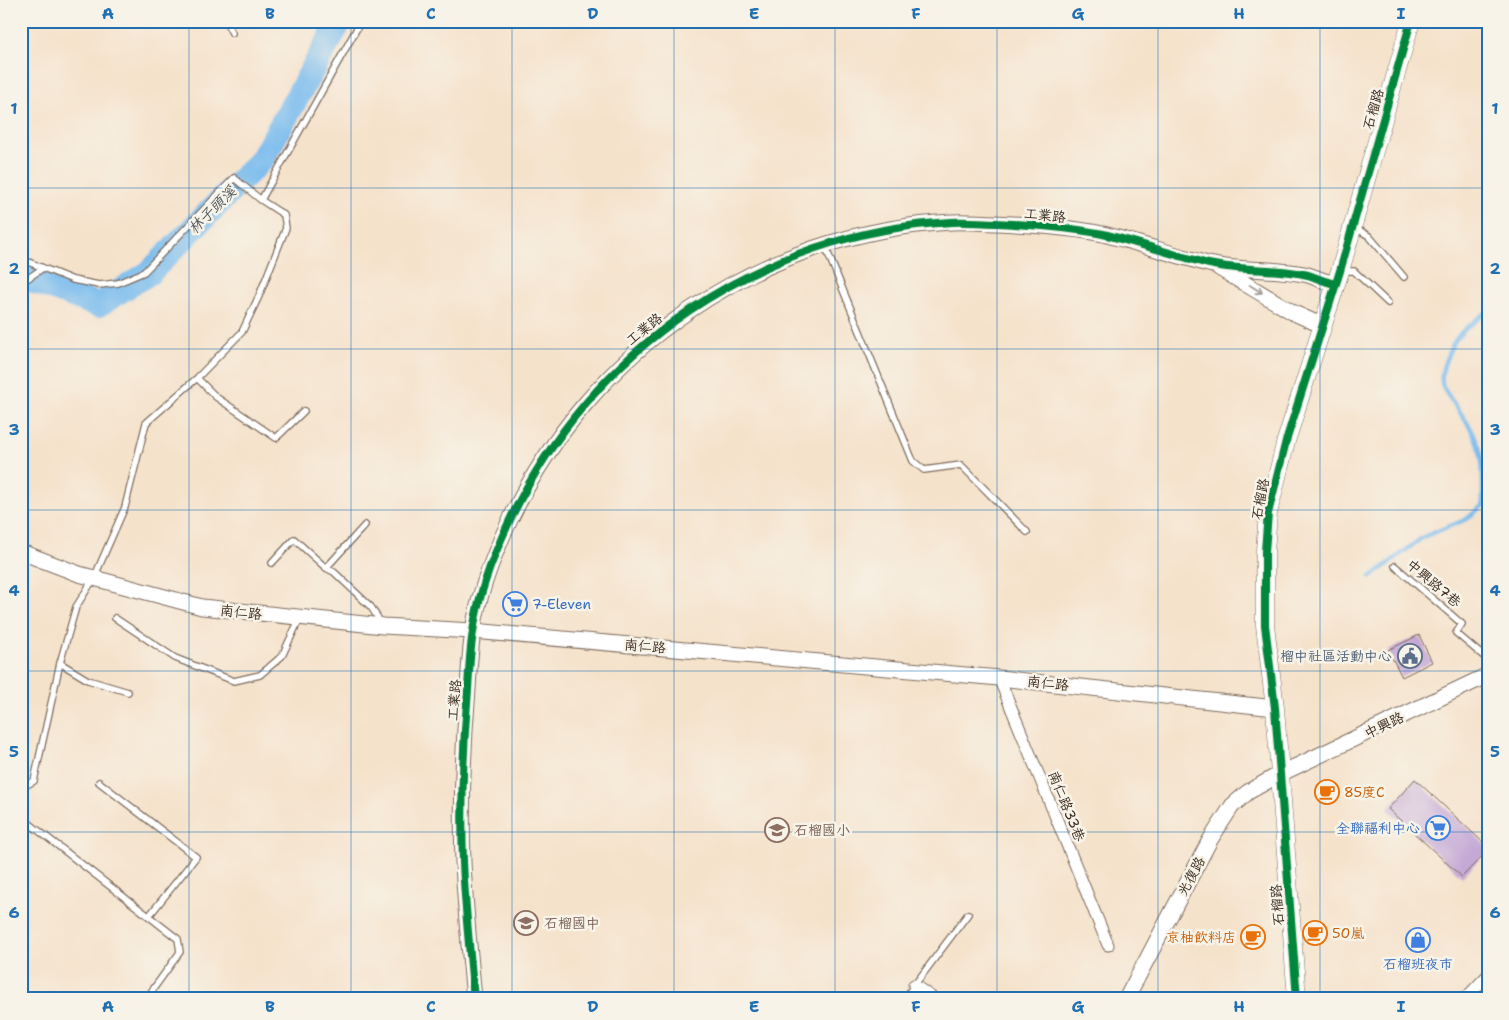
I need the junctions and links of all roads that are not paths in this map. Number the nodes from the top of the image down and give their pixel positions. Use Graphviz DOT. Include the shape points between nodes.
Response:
graph roads {
  1 [pos="226,21"];
  2 [pos="361,21"];
  3 [pos="1412,21"];
  4 [pos="232,33"];
  5 [pos="261,200"];
  6 [pos="1353,225"];
  7 [pos="824,244"];
  8 [pos="21,259"];
  9 [pos="1214,265"];
  10 [pos="43,268"];
  11 [pos="1404,277"];
  12 [pos="1338,278"];
  13 [pos="21,283"];
  14 [pos="1388,303"];
  15 [pos="1323,326"];
  16 [pos="197,378"];
  17 [pos="304,411"];
  18 [pos="366,525"];
  19 [pos="1027,532"];
  20 [pos="21,552"];
  21 [pos="272,563"];
  22 [pos="1395,566"];
  23 [pos="326,568"];
  24 [pos="94,578"];
  25 [pos="116,618"];
  26 [pos="300,618"];
  27 [pos="383,626"];
  28 [pos="473,631"];
  29 [pos="1488,660"];
  30 [pos="60,663"];
  31 [pos="1488,675"];
  32 [pos="999,678"];
  33 [pos="128,692"];
  34 [pos="1275,708"];
  35 [pos="1280,774"];
  36 [pos="99,782"];
  37 [pos="21,788"];
  38 [pos="21,817"];
  39 [pos="968,914"];
  40 [pos="149,916"];
  41 [pos="1108,945"];
  42 [pos="1488,975"];
  43 [pos="914,985"];
  44 [pos="146,999"];
  45 [pos="474,999"];
  46 [pos="904,999"];
  47 [pos="934,999"];
  48 [pos="1126,999"];
  49 [pos="1297,999"];
  50 [pos="1465,999"];
  1 -- 4 [label="lane"];
  2 -- 5 [label="lane"];
  3 -- 6 [label="main road, 石榴路"];
  5 -- 10 [label="lane" via="234,178 144,272 118,284 99,285 73,280"];
  5 -- 16 [label="lane" via="284,215 286,228 242,332"];
  6 -- 11 [label="lane" via="1368,236"];
  6 -- 12 [label="main road, 石榴路"];
  7 -- 9 [label="street, 工業路" via="898,228 954,222 1037,225 1102,234"];
  7 -- 19 [label="lane" via="913,460 924,470 961,465"];
  7 -- 28 [label="street, 工業路" via="739,280 686,312 637,350 592,395 551,448 517,505 480,598"];
  8 -- 10 [label="lane"];
  9 -- 12 [label="street, 工業路"];
  9 -- 15 [label="street, 工業路, one-way" via="1294,313"];
  10 -- 13 [label="lane"];
  12 -- 14 [label="lane" via="1354,272"];
  12 -- 15 [label="main road, 石榴路"];
  15 -- 34 [label="main road, 石榴路" via="1286,441 1268,513 1265,625"];
  16 -- 17 [label="lane" via="216,397 276,438"];
  16 -- 24 [label="lane" via="146,423 125,507"];
  18 -- 23 [label="lane"];
  20 -- 24 [label="street, 南仁路"];
  21 -- 23 [label="lane" via="294,539"];
  22 -- 29 [label="lane, 中興路7巷" via="1462,624 1456,633"];
  23 -- 27 [label="lane" via="371,606"];
  24 -- 26 [label="street, 南仁路" via="202,608"];
  24 -- 30 [label="lane" via="76,607"];
  25 -- 26 [label="lane" via="175,658 234,680 260,675 282,656"];
  26 -- 27 [label="street, 南仁路"];
  27 -- 28 [label="street, 南仁路"];
  28 -- 32 [label="street, 南仁路"];
  28 -- 45 [label="street, 工業路" via="463,742 462,807"];
  30 -- 33 [label="lane" via="88,680"];
  30 -- 37 [label="lane" via="34,781"];
  31 -- 35 [label="street, 中興路"];
  32 -- 34 [label="street, 南仁路"];
  32 -- 41 [label="street, 南仁路33巷"];
  34 -- 35 [label="main road, 石榴路"];
  35 -- 48 [label="street, 光復路" via="1248,792 1232,806 1210,840"];
  35 -- 49 [label="main road, 石榴路"];
  36 -- 40 [label="lane" via="196,857"];
  38 -- 40 [label="lane"];
  39 -- 43 [label="lane"];
  40 -- 44 [label="lane" via="178,939 180,952"];
  42 -- 50 [label="street"];
  43 -- 46 [label="lane"];
  43 -- 47 [label="street"];
}
